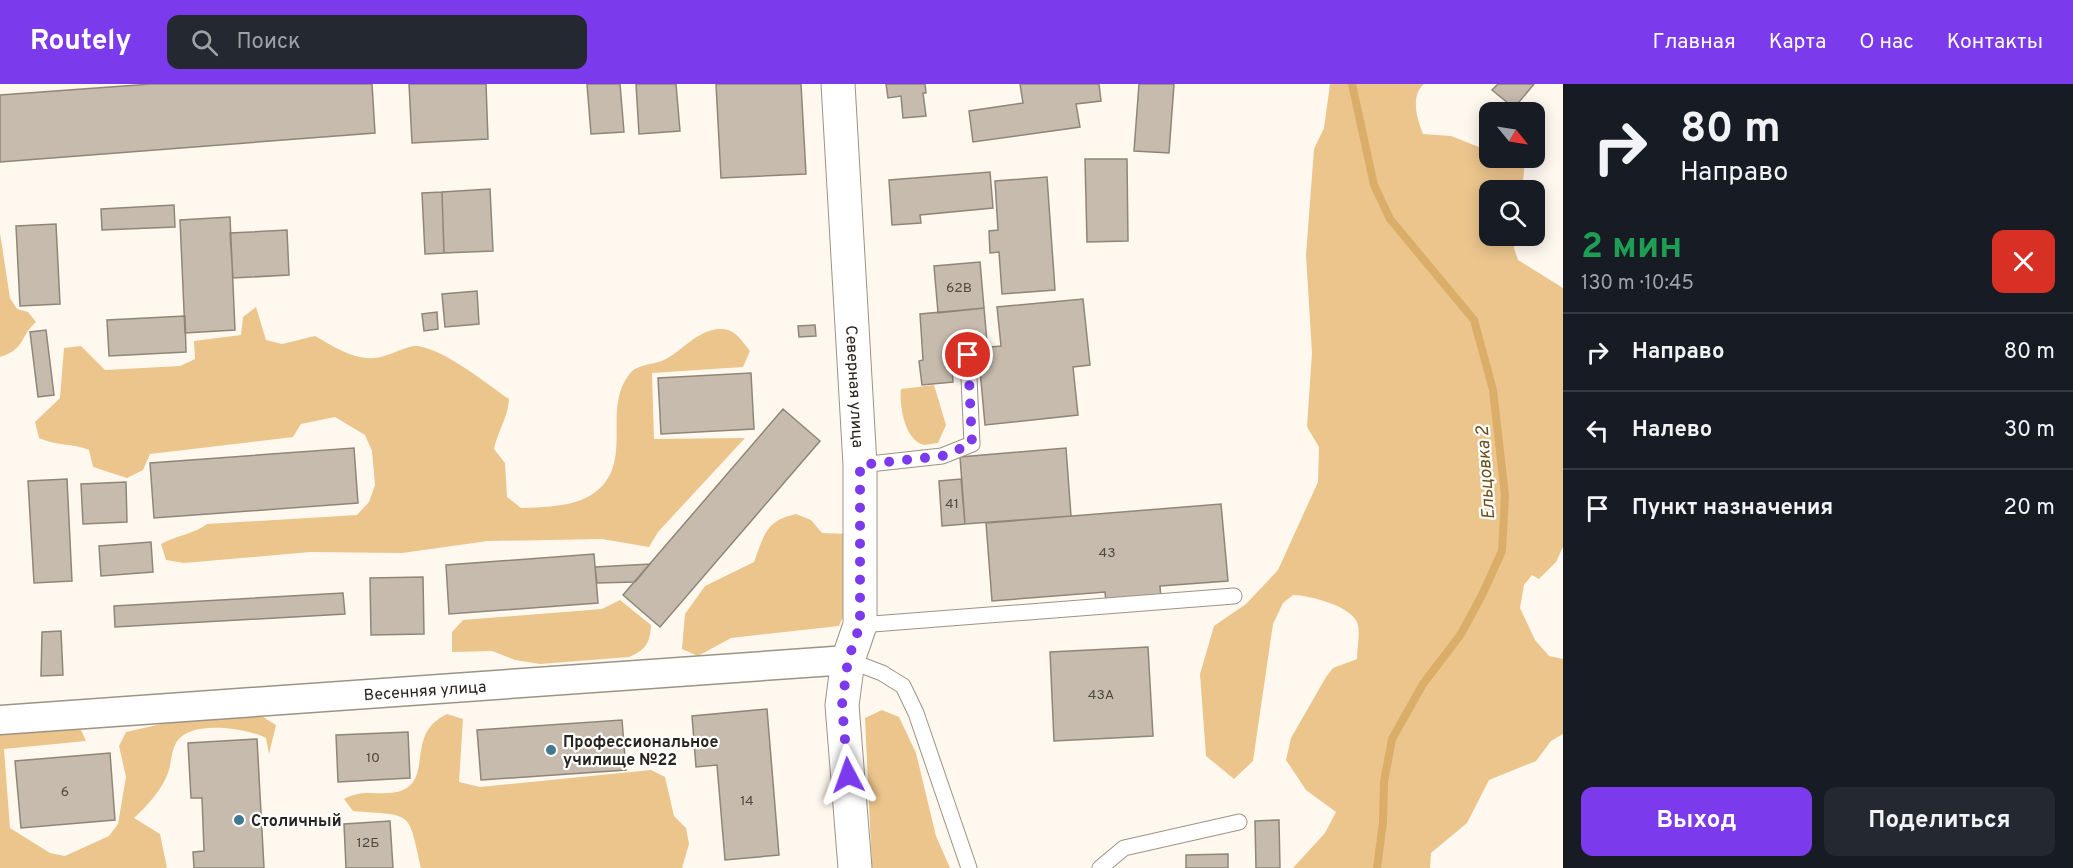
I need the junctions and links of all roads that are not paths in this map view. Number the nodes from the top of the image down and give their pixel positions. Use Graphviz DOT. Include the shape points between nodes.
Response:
graph roads {
  1 [pos="838,84"];
  2 [pos="968,355"];
  3 [pos="860,465"];
  4 [pos="1234,596"];
  5 [pos="860,625"];
  6 [pos="848,660"];
  7 [pos="0,720"];
  8 [pos="1239,822"];
  9 [pos="855,868"];
  10 [pos="969,868"];
  11 [pos="1100,868"];
  1 -- 3 [label="street, Северная улица"];
  2 -- 3 [label="lane" via="972,444 942,456"];
  3 -- 5 [label="street, Северная улица"];
  4 -- 5 [label="lane"];
  5 -- 6 [label="street, Северная улица"];
  6 -- 7 [label="street, Весенняя улица"];
  6 -- 9 [label="street, Северная улица" via="842,705"];
  6 -- 10 [label="lane" via="903,686 916,712"];
  8 -- 11 [label="lane" via="1124,848"];
}
